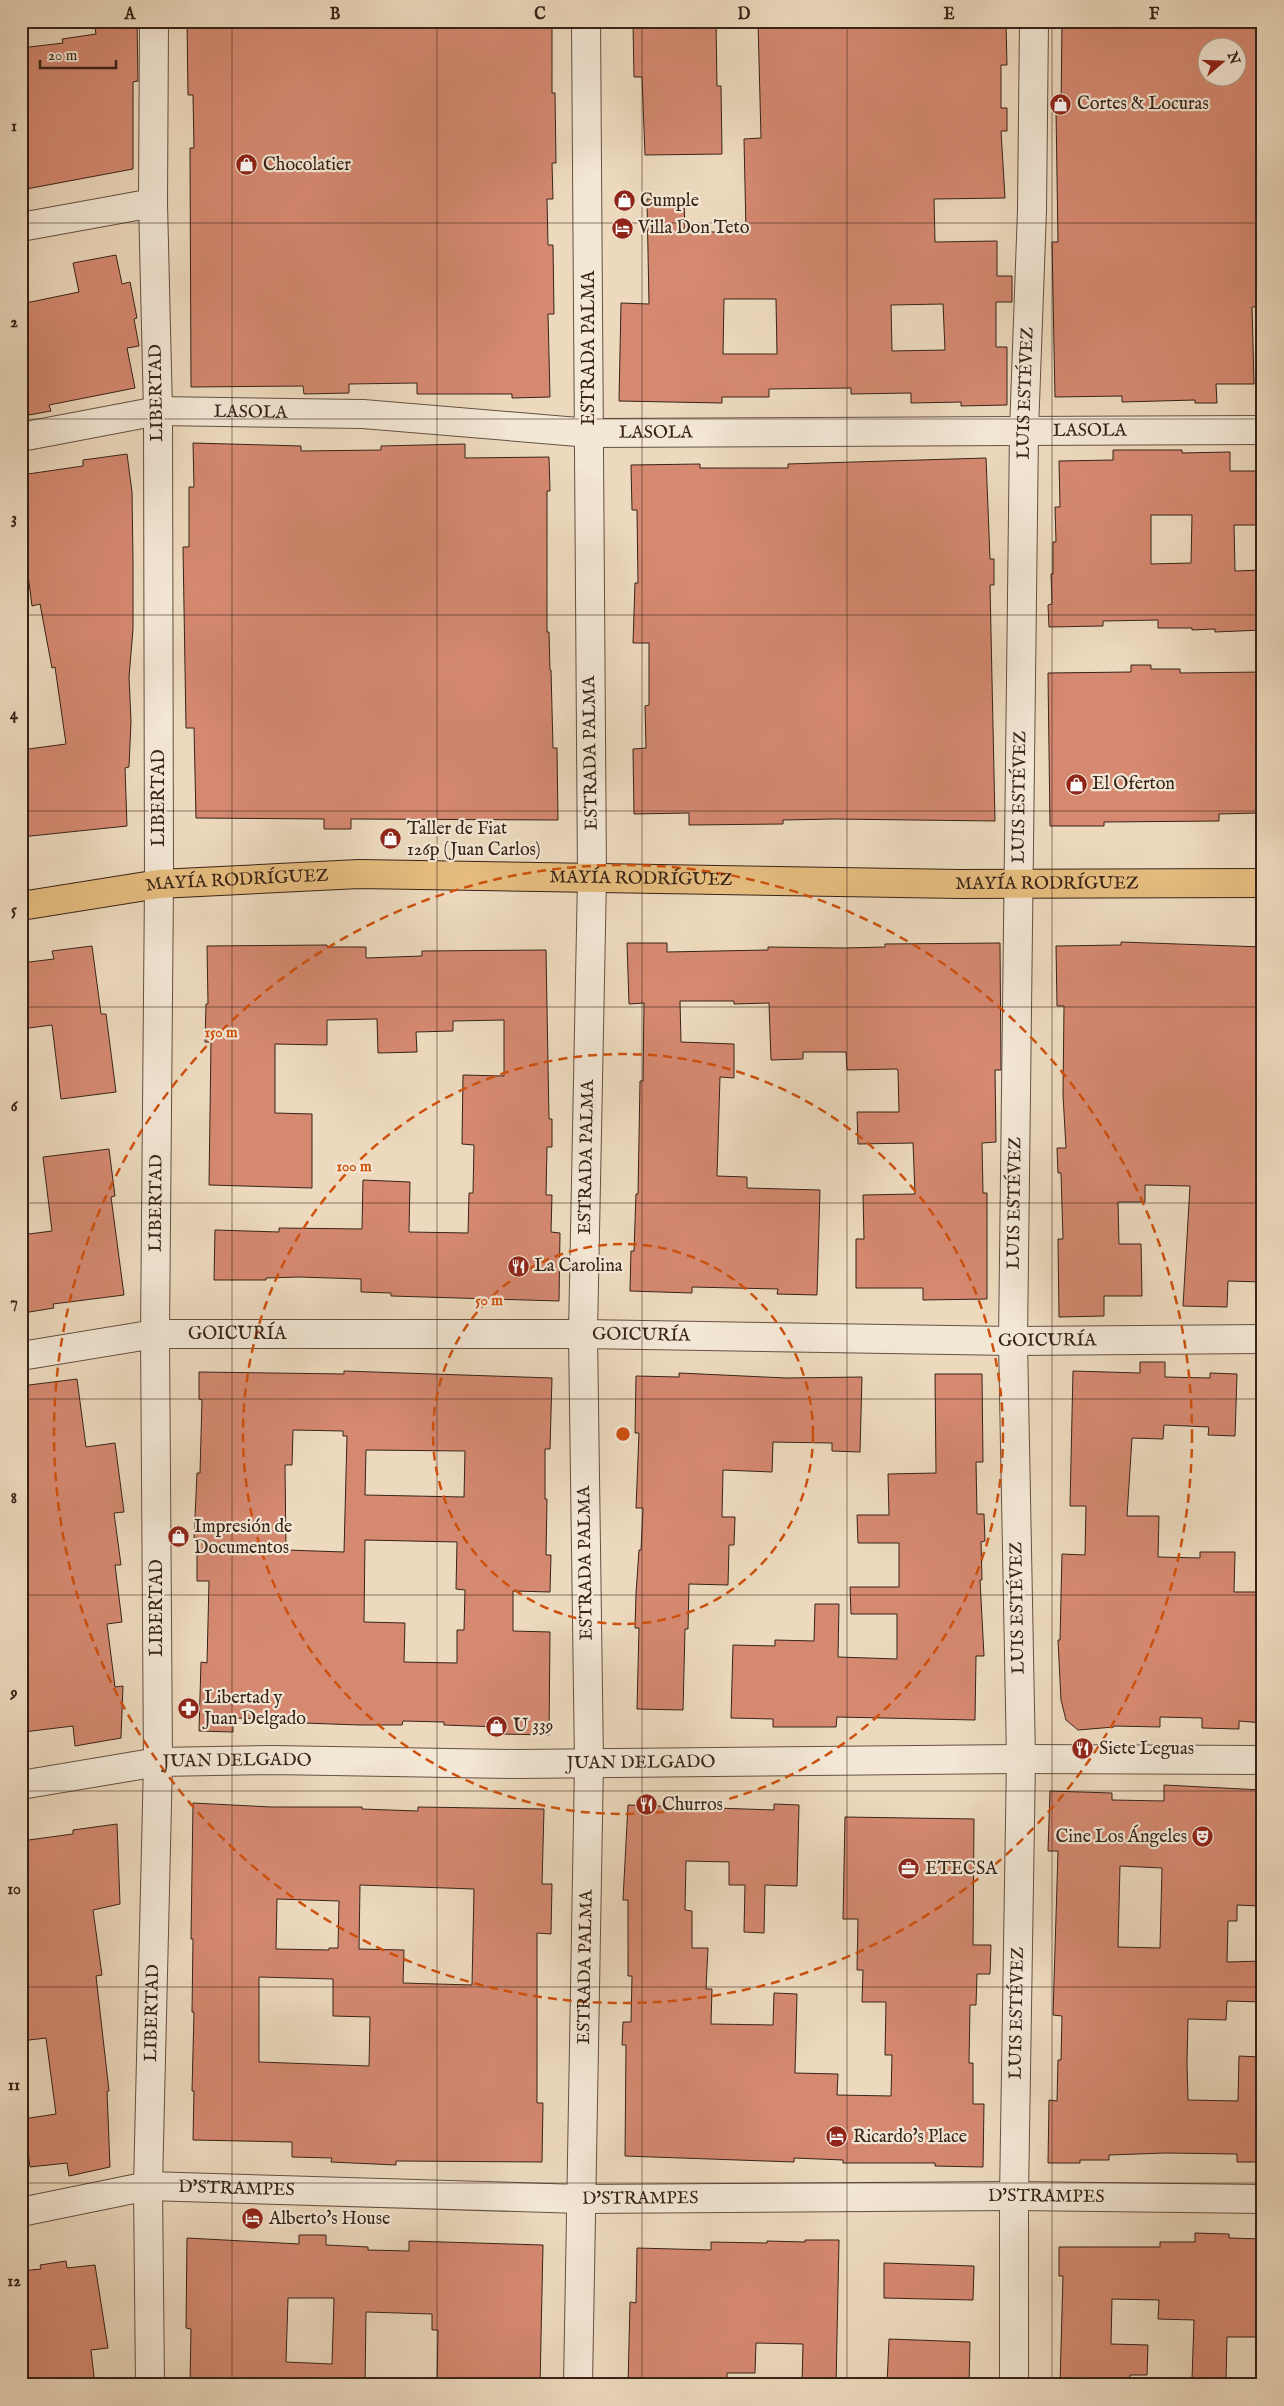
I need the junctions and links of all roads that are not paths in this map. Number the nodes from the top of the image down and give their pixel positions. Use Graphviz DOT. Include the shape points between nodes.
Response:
graph roads {
  1 [pos="154,21"];
  2 [pos="586,21"];
  3 [pos="1034,21"];
  4 [pos="153,202"];
  5 [pos="21,227"];
  6 [pos="158,411"];
  7 [pos="1263,430"];
  8 [pos="1024,431"];
  9 [pos="590,433"];
  10 [pos="21,437"];
  11 [pos="592,878"];
  12 [pos="1263,883"];
  13 [pos="159,884"];
  14 [pos="1019,885"];
  15 [pos="21,906"];
  16 [pos="155,1334"];
  17 [pos="583,1334"];
  18 [pos="1263,1339"];
  19 [pos="1013,1340"];
  20 [pos="21,1356"];
  21 [pos="1021,1759"];
  22 [pos="1263,1760"];
  23 [pos="158,1762"];
  24 [pos="589,1763"];
  25 [pos="21,1785"];
  26 [pos="148,2186"];
  27 [pos="1014,2196"];
  28 [pos="581,2199"];
  29 [pos="1263,2199"];
  30 [pos="21,2212"];
  31 [pos="150,2385"];
  32 [pos="578,2385"];
  33 [pos="1014,2385"];
  1 -- 4 [label="street, LIBERTAD"];
  2 -- 9 [label="street, ESTRADA PALMA"];
  3 -- 8 [label="street, LUIS ESTÉVEZ" via="1032,210"];
  4 -- 5 [label="street"];
  4 -- 6 [label="street, LIBERTAD"];
  6 -- 9 [label="street, LASOLA" via="363,414"];
  6 -- 10 [label="street, LASOLA"];
  6 -- 13 [label="street, LIBERTAD"];
  7 -- 8 [label="street, LASOLA"];
  8 -- 9 [label="street, LASOLA"];
  8 -- 14 [label="street, LUIS ESTÉVEZ"];
  9 -- 11 [label="street, ESTRADA PALMA"];
  11 -- 13 [label="main road, MAYÍA RODRÍGUEZ" via="359,874"];
  11 -- 14 [label="main road, MAYÍA RODRÍGUEZ"];
  11 -- 17 [label="street, ESTRADA PALMA"];
  12 -- 14 [label="main road, MAYÍA RODRÍGUEZ"];
  13 -- 15 [label="main road, MAYÍA RODRÍGUEZ"];
  13 -- 16 [label="street, LIBERTAD"];
  14 -- 19 [label="street, LUIS ESTÉVEZ"];
  16 -- 17 [label="street, GOICURÍA"];
  16 -- 20 [label="street, GOICURÍA"];
  16 -- 23 [label="street, LIBERTAD"];
  17 -- 19 [label="street, GOICURÍA"];
  17 -- 24 [label="street, ESTRADA PALMA"];
  18 -- 19 [label="street, GOICURÍA"];
  19 -- 21 [label="street, LUIS ESTÉVEZ"];
  21 -- 22 [label="street, JUAN DELGADO"];
  21 -- 24 [label="street, JUAN DELGADO"];
  21 -- 27 [label="street, LUIS ESTÉVEZ"];
  23 -- 24 [label="street, JUAN DELGADO"];
  23 -- 25 [label="street, JUAN DELGADO"];
  23 -- 26 [label="street, LIBERTAD"];
  24 -- 28 [label="street, ESTRADA PALMA"];
  26 -- 28 [label="street, D'STRAMPES"];
  26 -- 30 [label="street, D'STRAMPES"];
  26 -- 31 [label="street, LIBERTAD"];
  27 -- 28 [label="street, D'STRAMPES"];
  27 -- 29 [label="street, D'STRAMPES"];
  27 -- 33 [label="street, LUIS ESTÉVEZ"];
  28 -- 32 [label="street, ESTRADA PALMA"];
}
